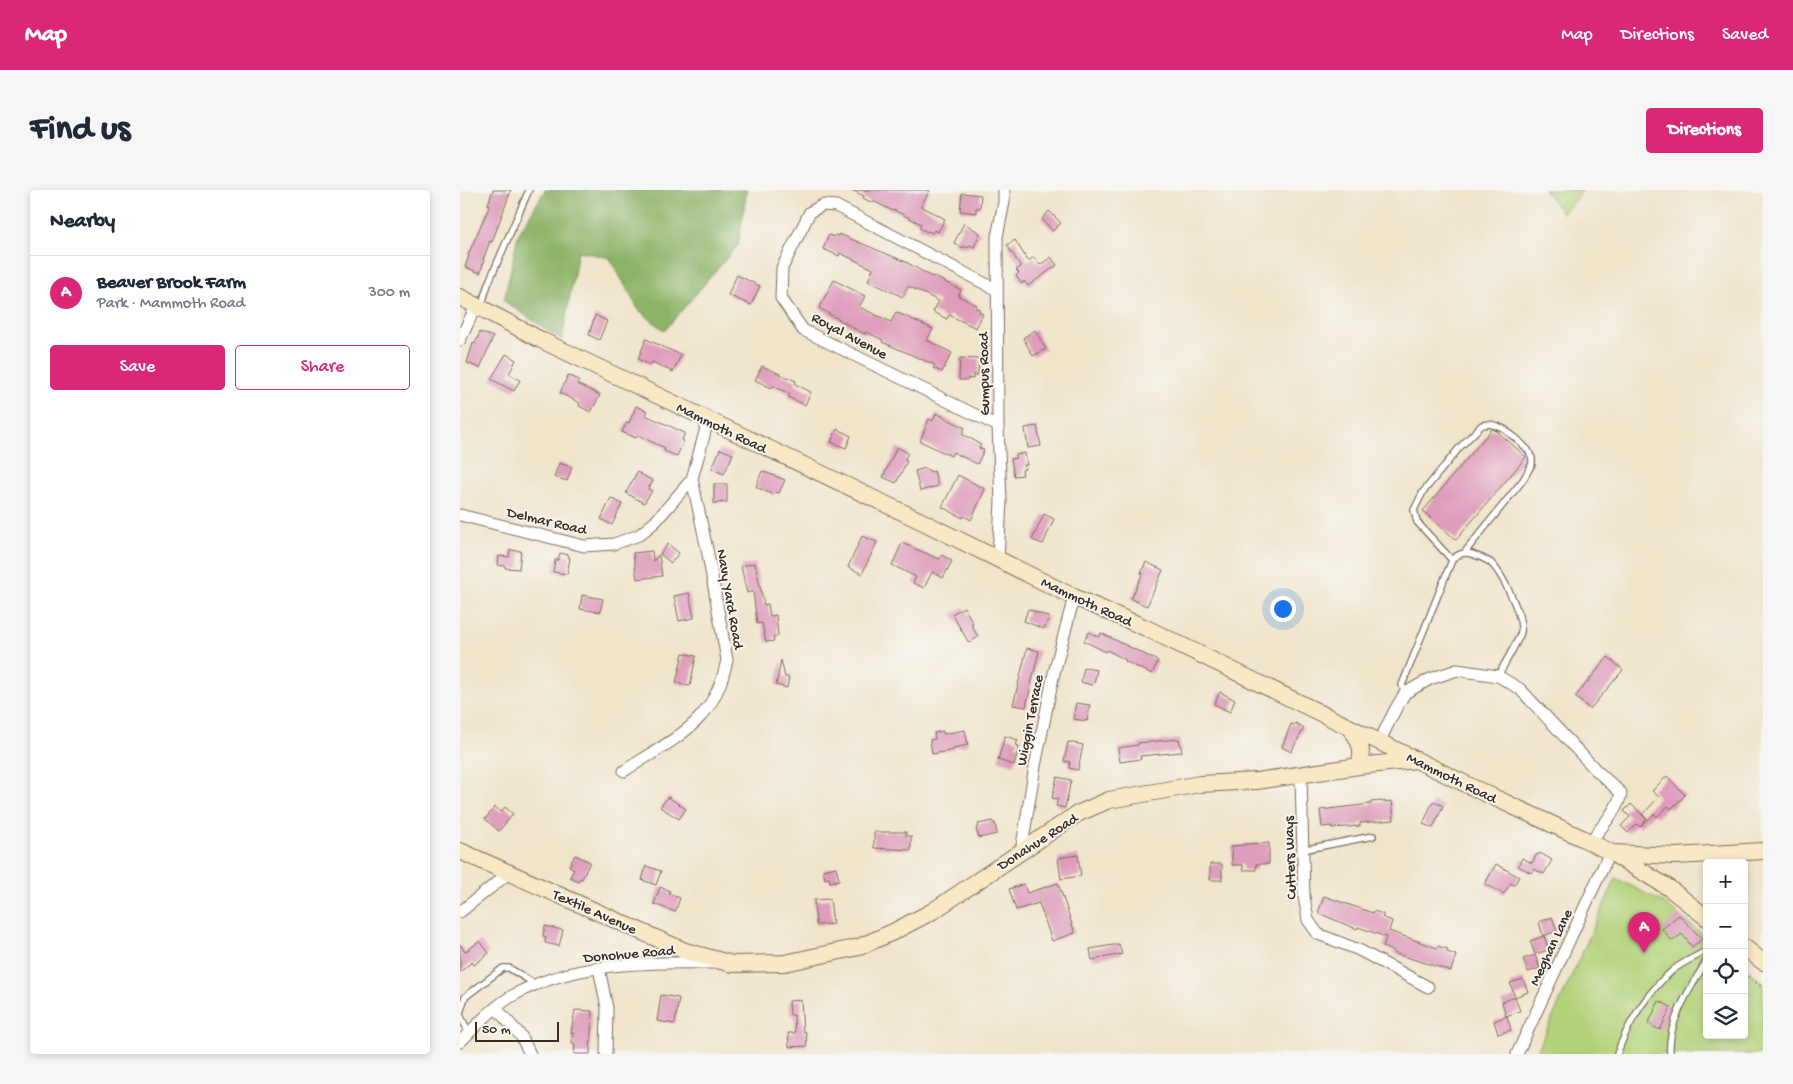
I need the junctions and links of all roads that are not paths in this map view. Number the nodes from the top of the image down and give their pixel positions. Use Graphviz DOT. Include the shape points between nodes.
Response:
graph roads {
  1 [pos="529,190"];
  2 [pos="1004,190"];
  3 [pos="997,290"];
  4 [pos="460,298"];
  5 [pos="478,308"];
  6 [pos="460,340"];
  7 [pos="708,421"];
  8 [pos="998,426"];
  9 [pos="692,479"];
  10 [pos="460,515"];
  11 [pos="1465,552"];
  12 [pos="998,559"];
  13 [pos="1452,560"];
  14 [pos="1074,597"];
  15 [pos="1498,676"];
  16 [pos="1405,693"];
  17 [pos="1351,728"];
  18 [pos="1379,742"];
  19 [pos="1418,760"];
  20 [pos="1359,766"];
  21 [pos="624,771"];
  22 [pos="1301,775"];
  23 [pos="1373,836"];
  24 [pos="1590,842"];
  25 [pos="1302,850"];
  26 [pos="460,851"];
  27 [pos="1763,851"];
  28 [pos="1021,852"];
  29 [pos="1610,852"];
  30 [pos="509,873"];
  31 [pos="460,912"];
  32 [pos="1703,915"];
  33 [pos="1747,949"];
  34 [pos="1703,952"];
  35 [pos="1763,962"];
  36 [pos="732,964"];
  37 [pos="1703,967"];
  38 [pos="598,968"];
  39 [pos="536,985"];
  40 [pos="1428,987"];
  41 [pos="496,1008"];
  42 [pos="460,1014"];
  43 [pos="470,1033"];
  44 [pos="460,1042"];
  45 [pos="530,1054"];
  46 [pos="606,1054"];
  47 [pos="1517,1054"];
  48 [pos="1617,1054"];
  49 [pos="1670,1054"];
  1 -- 5 [label="lane"];
  2 -- 3 [label="street, Gumpus Road" via="998,237"];
  3 -- 8 [label="street, Gumpus Road"];
  3 -- 8 [label="street, Royal Avenue" via="836,206 822,205 810,212 782,268 781,298 802,330"];
  4 -- 5 [label="main road, Mammoth Road"];
  5 -- 6 [label="street"];
  5 -- 7 [label="main road, Mammoth Road"];
  7 -- 9 [label="street, Navy Yard Road"];
  7 -- 12 [label="main road, Mammoth Road"];
  8 -- 12 [label="street, Gumpus Road" via="1001,501"];
  9 -- 10 [label="street, Delmar Road" via="655,522 639,535 614,544 584,546"];
  9 -- 21 [label="street, Navy Yard Road" via="727,660 724,674 701,716"];
  11 -- 13 [label="lane"];
  11 -- 13 [label="lane" via="1532,464 1528,450 1504,429 1490,424 1482,425 1471,435 1423,492 1414,510 1416,522"];
  11 -- 15 [label="lane" via="1489,562 1513,597 1518,614 1521,632"];
  12 -- 14 [label="main road, Mammoth Road"];
  13 -- 16 [label="lane" via="1402,685"];
  14 -- 17 [label="main road, Mammoth Road" via="1146,628"];
  14 -- 28 [label="street, Wiggin Terrace" via="1054,673"];
  15 -- 16 [label="street" via="1457,670"];
  15 -- 24 [label="street" via="1520,690 1622,793"];
  16 -- 18 [label="street"];
  17 -- 18 [label="main road, Mammoth Road"];
  17 -- 20 [label="main road" via="1362,752"];
  18 -- 19 [label="main road, Mammoth Road"];
  19 -- 20 [label="main road, Donahue Road"];
  19 -- 24 [label="main road, Mammoth Road"];
  20 -- 22 [label="main road, Donahue Road"];
  22 -- 25 [label="street, Cutters Ways"];
  22 -- 28 [label="main road, Donahue Road" via="1200,784 1109,800 1077,814"];
  23 -- 25 [label="lane"];
  24 -- 29 [label="main road, Mammoth Road"];
  25 -- 40 [label="street, Cutters Ways" via="1308,920 1318,934 1359,950"];
  26 -- 30 [label="main road, Textile Avenue"];
  27 -- 29 [label="main road" via="1676,856"];
  28 -- 36 [label="main road, Donahue Road" via="932,911 859,947 784,963"];
  29 -- 32 [label="main road, Mammoth Road" via="1669,888"];
  29 -- 47 [label="street, Meghan Lane"];
  30 -- 31 [label="street"];
  30 -- 36 [label="main road, Textile Avenue" via="685,951"];
  33 -- 35 [label="main road"];
  34 -- 48 [label="lane" via="1674,969 1645,998"];
  36 -- 38 [label="street, Donohue Road" via="672,962"];
  37 -- 49 [label="lane" via="1676,1016"];
  38 -- 39 [label="street, Donohue Road"];
  38 -- 46 [label="street" via="607,1008"];
  39 -- 41 [label="street, Donohue Road"];
  39 -- 42 [label="lane" via="509,968 503,968 465,997"];
  41 -- 43 [label="street, Donohue Road"];
  41 -- 45 [label="street" via="521,1036"];
  42 -- 43 [label="lane"];
  43 -- 44 [label="street, Donohue Road"];
}
